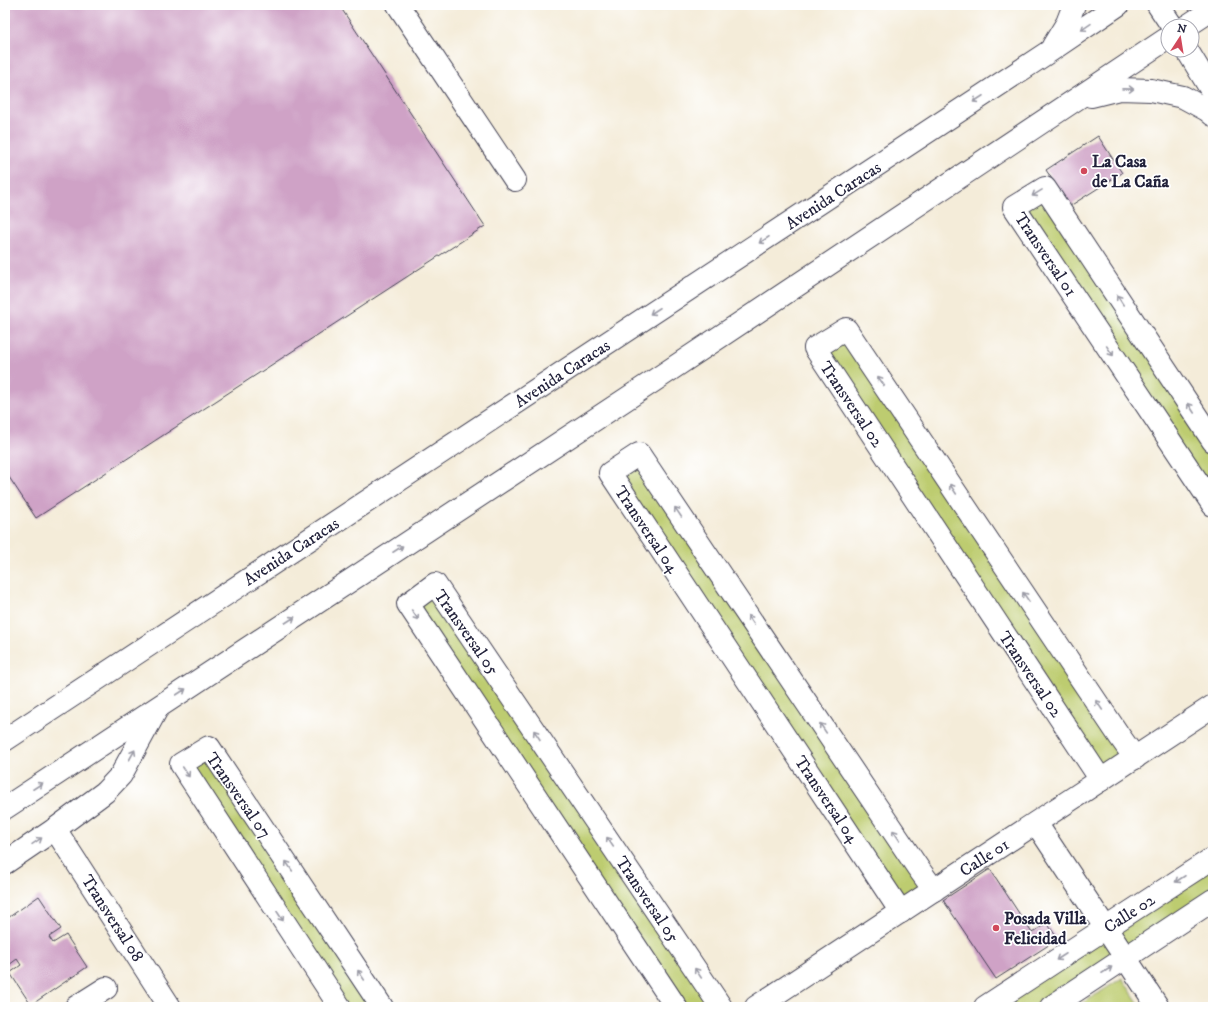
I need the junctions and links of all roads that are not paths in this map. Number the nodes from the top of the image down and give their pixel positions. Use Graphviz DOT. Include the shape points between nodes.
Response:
graph roads {
  1 [pos="398,5"];
  2 [pos="1074,5"];
  3 [pos="1118,5"];
  4 [pos="1158,5"];
  5 [pos="1213,9"];
  6 [pos="1167,18"];
  7 [pos="1199,18"];
  8 [pos="1160,43"];
  9 [pos="1050,51"];
  10 [pos="1192,58"];
  11 [pos="1213,93"];
  12 [pos="1076,99"];
  13 [pos="1213,114"];
  14 [pos="515,180"];
  15 [pos="1213,441"];
  16 [pos="1213,505"];
  17 [pos="159,706"];
  18 [pos="1213,706"];
  19 [pos="5,740"];
  20 [pos="1135,758"];
  21 [pos="1101,780"];
  22 [pos="5,808"];
  23 [pos="1036,823"];
  24 [pos="55,829"];
  25 [pos="1213,858"];
  26 [pos="5,863"];
  27 [pos="934,890"];
  28 [pos="1213,900"];
  29 [pos="901,912"];
  30 [pos="1105,928"];
  31 [pos="1126,958"];
  32 [pos="106,988"];
  33 [pos="76,1007"];
  34 [pos="170,1007"];
  35 [pos="340,1007"];
  36 [pos="382,1007"];
  37 [pos="676,1007"];
  38 [pos="721,1007"];
  39 [pos="756,1007"];
  40 [pos="985,1007"];
  41 [pos="1051,1007"];
  42 [pos="1158,1007"];
  1 -- 14 [label="street"];
  2 -- 9 [label="street" via="1067,23"];
  3 -- 9 [label="street, Avenida Caracas, one-way"];
  4 -- 6 [label="street"];
  5 -- 7 [label="street"];
  8 -- 12 [label="street"];
  9 -- 19 [label="street, Avenida Caracas, one-way"];
  10 -- 11 [label="street"];
  12 -- 13 [label="street, one-way" via="1119,89 1151,90 1183,97"];
  17 -- 12 [label="street, one-way"];
  15 -- 16 [label="street, Transversal 01, one-way" via="1046,188 1014,207"];
  22 -- 17 [label="street, one-way"];
  24 -- 17 [label="street, one-way" via="105,792 121,775"];
  18 -- 20 [label="street, Calle 01"];
  20 -- 21 [label="street, Calle 01"];
  20 -- 21 [label="street, Transversal 02, one-way" via="846,329 815,348"];
  21 -- 23 [label="street, Calle 01"];
  23 -- 27 [label="street, Calle 01"];
  23 -- 30 [label="street"];
  26 -- 24 [label="street, one-way"];
  24 -- 34 [label="street, Transversal 08"];
  25 -- 30 [label="street, Calle 02, one-way"];
  27 -- 29 [label="street, Calle 01"];
  27 -- 29 [label="street, Transversal 04, one-way" via="639,454 610,473"];
  28 -- 31 [label="street, Calle 02"];
  29 -- 39 [label="street, Calle 01"];
  30 -- 31 [label="street"];
  30 -- 40 [label="street, Calle 02, one-way"];
  41 -- 31 [label="street, Calle 02, one-way"];
  31 -- 42 [label="street"];
  32 -- 33 [label="street"];
  36 -- 35 [label="street, Transversal 07, one-way" via="209,747 181,764"];
  38 -- 37 [label="street, Transversal 05, one-way" via="435,584 408,604"];
}
